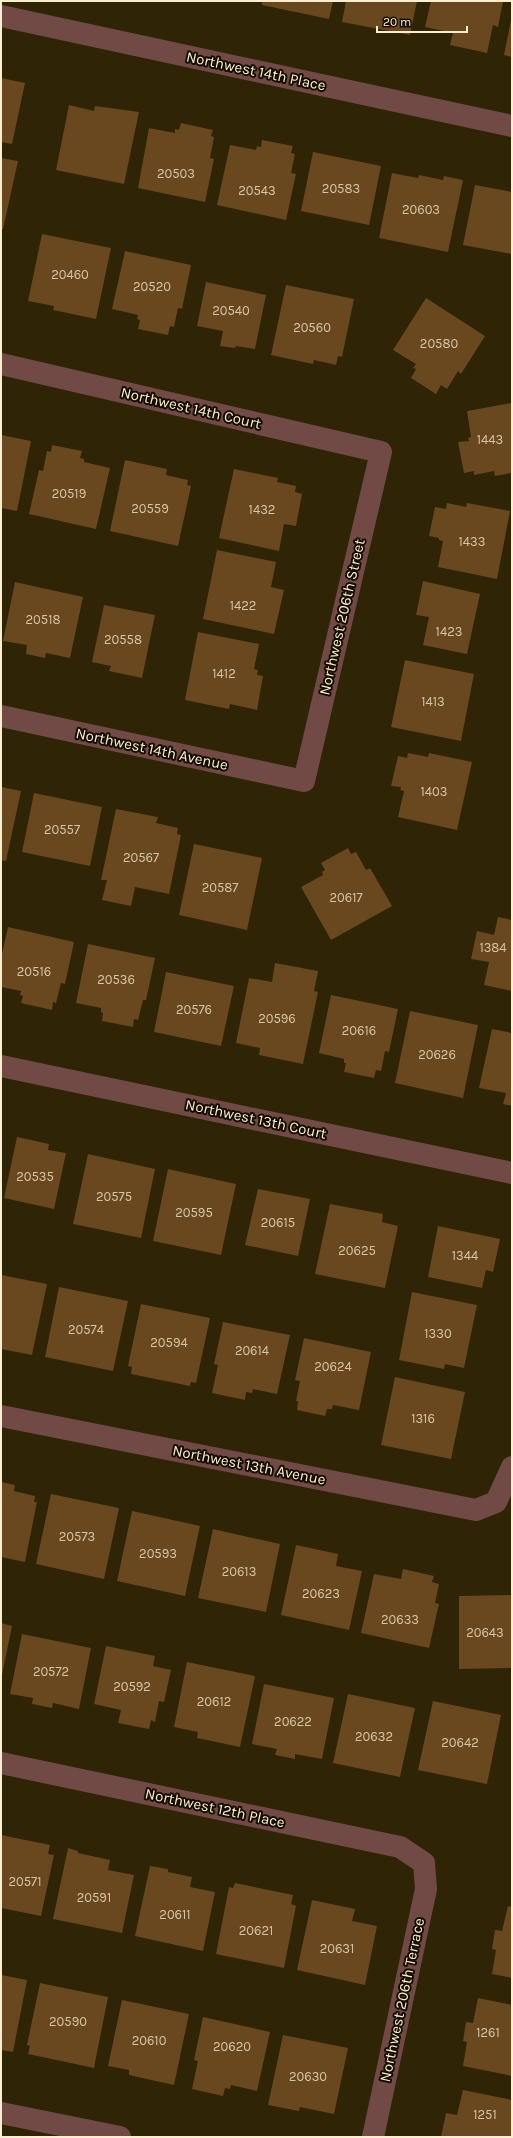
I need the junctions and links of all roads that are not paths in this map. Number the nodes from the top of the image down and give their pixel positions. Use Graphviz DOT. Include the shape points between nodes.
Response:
graph roads {
  1 [pos="1,16"];
  2 [pos="512,126"];
  3 [pos="1,364"];
  4 [pos="381,452"];
  5 [pos="1,716"];
  6 [pos="304,781"];
  7 [pos="1,1066"];
  8 [pos="512,1173"];
  9 [pos="1,1416"];
  10 [pos="512,1467"];
  11 [pos="1,1763"];
  12 [pos="424,1863"];
  13 [pos="1,2113"];
  14 [pos="120,2137"];
  15 [pos="373,2137"];
  1 -- 2 [label="street, Northwest 14th Place"];
  3 -- 4 [label="street, Northwest 14th Court"];
  4 -- 6 [label="street, Northwest 206th Street"];
  5 -- 6 [label="street, Northwest 14th Avenue"];
  7 -- 8 [label="street, Northwest 13th Court"];
  9 -- 10 [label="street, Northwest 13th Avenue" via="476,1510 496,1502"];
  11 -- 12 [label="street, Northwest 12th Place" via="400,1847"];
  12 -- 15 [label="street, Northwest 206th Terrace" via="426,1889"];
  13 -- 14 [label="street"];
}
